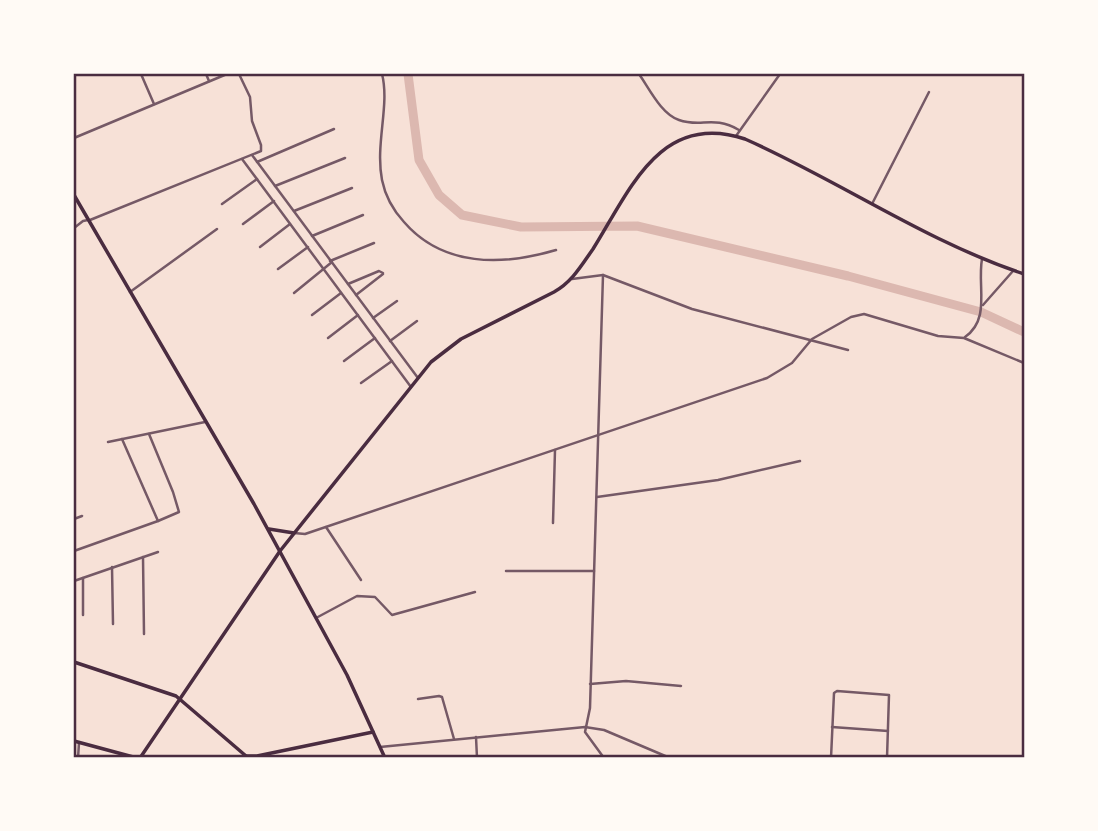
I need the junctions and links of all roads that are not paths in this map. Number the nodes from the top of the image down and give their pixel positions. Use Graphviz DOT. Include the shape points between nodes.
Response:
graph roads {
  1 [pos="141,74"];
  2 [pos="206,74"];
  3 [pos="228,74"];
  4 [pos="239,74"];
  5 [pos="382,74"];
  6 [pos="639,74"];
  7 [pos="780,74"];
  8 [pos="209,81"];
  9 [pos="929,92"];
  10 [pos="154,104"];
  11 [pos="334,129"];
  12 [pos="738,130"];
  13 [pos="736,136"];
  14 [pos="74,138"];
  15 [pos="252,155"];
  16 [pos="345,158"];
  17 [pos="242,159"];
  18 [pos="257,162"];
  19 [pos="260,166"];
  20 [pos="252,172"];
  21 [pos="257,179"];
  22 [pos="275,186"];
  23 [pos="352,188"];
  24 [pos="74,195"];
  25 [pos="274,201"];
  26 [pos="222,204"];
  27 [pos="872,205"];
  28 [pos="294,211"];
  29 [pos="363,215"];
  30 [pos="88,220"];
  31 [pos="243,224"];
  32 [pos="290,224"];
  33 [pos="74,228"];
  34 [pos="217,229"];
  35 [pos="312,236"];
  36 [pos="374,243"];
  37 [pos="260,247"];
  38 [pos="307,247"];
  39 [pos="556,250"];
  40 [pos="982,259"];
  41 [pos="331,262"];
  42 [pos="278,269"];
  43 [pos="337,269"];
  44 [pos="324,270"];
  45 [pos="1013,270"];
  46 [pos="1024,274"];
  47 [pos="328,275"];
  48 [pos="603,275"];
  49 [pos="572,279"];
  50 [pos="348,284"];
  51 [pos="130,292"];
  52 [pos="294,293"];
  53 [pos="341,293"];
  54 [pos="356,295"];
  55 [pos="397,301"];
  56 [pos="983,305"];
  57 [pos="312,315"];
  58 [pos="358,316"];
  59 [pos="373,318"];
  60 [pos="417,321"];
  61 [pos="328,338"];
  62 [pos="375,338"];
  63 [pos="964,338"];
  64 [pos="812,339"];
  65 [pos="390,341"];
  66 [pos="848,351"];
  67 [pos="403,359"];
  68 [pos="344,361"];
  69 [pos="392,361"];
  70 [pos="1024,363"];
  71 [pos="395,365"];
  72 [pos="418,378"];
  73 [pos="361,383"];
  74 [pos="411,387"];
  75 [pos="205,422"];
  76 [pos="149,434"];
  77 [pos="598,436"];
  78 [pos="122,439"];
  79 [pos="108,442"];
  80 [pos="555,450"];
  81 [pos="800,461"];
  82 [pos="596,497"];
  83 [pos="82,516"];
  84 [pos="74,519"];
  85 [pos="158,522"];
  86 [pos="552,523"];
  87 [pos="326,527"];
  88 [pos="267,528"];
  89 [pos="294,533"];
  90 [pos="74,551"];
  91 [pos="280,551"];
  92 [pos="158,552"];
  93 [pos="143,557"];
  94 [pos="112,567"];
  95 [pos="506,571"];
  96 [pos="594,571"];
  97 [pos="83,578"];
  98 [pos="361,580"];
  99 [pos="74,581"];
  100 [pos="475,592"];
  101 [pos="83,615"];
  102 [pos="316,618"];
  103 [pos="113,624"];
  104 [pos="144,634"];
  105 [pos="74,662"];
  106 [pos="590,684"];
  107 [pos="681,686"];
  108 [pos="179,699"];
  109 [pos="418,699"];
  110 [pos="585,727"];
  111 [pos="832,727"];
  112 [pos="888,731"];
  113 [pos="373,732"];
  114 [pos="476,737"];
  115 [pos="454,739"];
  116 [pos="74,741"];
  117 [pos="79,743"];
  118 [pos="380,747"];
  119 [pos="246,757"];
  120 [pos="78,758"];
  121 [pos="139,758"];
  122 [pos="385,758"];
  123 [pos="477,758"];
  124 [pos="604,758"];
  125 [pos="670,758"];
  126 [pos="831,758"];
  127 [pos="887,758"];
  1 -- 10 [label="street"];
  2 -- 8 [label="street"];
  3 -- 8 [label="street"];
  4 -- 15 [label="street" via="250,97 261,150"];
  5 -- 39 [label="street" via="382,180 389,200 417,237 442,251 491,261 527,259"];
  6 -- 12 [label="street" via="673,117 726,122"];
  7 -- 12 [label="street"];
  8 -- 10 [label="street"];
  9 -- 27 [label="street"];
  10 -- 14 [label="street"];
  11 -- 18 [label="street"];
  12 -- 13 [label="street"];
  13 -- 27 [label="main road"];
  13 -- 49 [label="main road" via="709,132 679,139 653,158"];
  15 -- 17 [label="street"];
  15 -- 18 [label="street"];
  16 -- 22 [label="street"];
  17 -- 20 [label="street"];
  17 -- 30 [label="street"];
  18 -- 19 [label="street"];
  19 -- 20 [label="street"];
  19 -- 22 [label="street"];
  20 -- 21 [label="street"];
  21 -- 25 [label="street"];
  21 -- 26 [label="street"];
  22 -- 28 [label="street"];
  23 -- 28 [label="street"];
  24 -- 30 [label="main road"];
  25 -- 31 [label="street"];
  25 -- 32 [label="street"];
  27 -- 40 [label="main road"];
  28 -- 35 [label="street"];
  29 -- 35 [label="street"];
  30 -- 33 [label="street"];
  30 -- 51 [label="main road"];
  32 -- 37 [label="street"];
  32 -- 38 [label="street"];
  34 -- 51 [label="street"];
  35 -- 41 [label="street"];
  36 -- 41 [label="street"];
  38 -- 42 [label="street"];
  38 -- 44 [label="street"];
  40 -- 45 [label="main road"];
  40 -- 56 [label="street"];
  41 -- 43 [label="street"];
  41 -- 44 [label="street"];
  43 -- 47 [label="street"];
  43 -- 50 [label="street"];
  44 -- 47 [label="street"];
  44 -- 52 [label="street"];
  45 -- 46 [label="main road"];
  45 -- 56 [label="street"];
  47 -- 53 [label="street"];
  48 -- 49 [label="street"];
  48 -- 64 [label="street" via="692,309"];
  48 -- 77 [label="street"];
  49 -- 72 [label="main road" via="454,343"];
  50 -- 54 [label="street"];
  50 -- 54 [label="street" via="383,272"];
  51 -- 75 [label="main road"];
  53 -- 57 [label="street"];
  53 -- 58 [label="street"];
  54 -- 59 [label="street"];
  55 -- 59 [label="street"];
  56 -- 63 [label="street" via="976,326"];
  58 -- 61 [label="street"];
  58 -- 62 [label="street"];
  59 -- 65 [label="street"];
  60 -- 65 [label="street"];
  62 -- 68 [label="street"];
  62 -- 69 [label="street"];
  63 -- 64 [label="street" via="938,336 864,314"];
  63 -- 70 [label="street"];
  64 -- 66 [label="street"];
  64 -- 77 [label="street" via="792,363 767,379"];
  65 -- 67 [label="street"];
  67 -- 71 [label="street"];
  67 -- 72 [label="street"];
  69 -- 71 [label="street"];
  69 -- 73 [label="street"];
  71 -- 74 [label="street"];
  72 -- 74 [label="main road"];
  74 -- 89 [label="main road"];
  75 -- 76 [label="street"];
  75 -- 88 [label="main road"];
  76 -- 78 [label="street"];
  76 -- 85 [label="street" via="178,512"];
  77 -- 80 [label="street"];
  77 -- 82 [label="street"];
  78 -- 79 [label="street"];
  78 -- 85 [label="street"];
  80 -- 86 [label="street"];
  80 -- 87 [label="street"];
  81 -- 82 [label="street" via="718,480"];
  82 -- 96 [label="street"];
  83 -- 84 [label="street"];
  85 -- 90 [label="street"];
  87 -- 89 [label="street" via="303,535"];
  87 -- 98 [label="street"];
  88 -- 89 [label="main road"];
  88 -- 91 [label="main road"];
  89 -- 91 [label="main road"];
  91 -- 102 [label="main road"];
  91 -- 108 [label="main road"];
  92 -- 93 [label="street"];
  93 -- 94 [label="street"];
  93 -- 104 [label="street"];
  94 -- 97 [label="street"];
  94 -- 103 [label="street"];
  95 -- 96 [label="street"];
  96 -- 106 [label="street"];
  97 -- 99 [label="street"];
  97 -- 101 [label="street"];
  100 -- 102 [label="street" via="393,615 377,598 363,595"];
  102 -- 113 [label="main road"];
  105 -- 108 [label="main road"];
  106 -- 107 [label="street" via="626,681"];
  106 -- 110 [label="street"];
  108 -- 119 [label="main road"];
  108 -- 121 [label="main road"];
  109 -- 115 [label="street" via="443,697"];
  110 -- 114 [label="street"];
  110 -- 124 [label="street" via="587,737"];
  110 -- 125 [label="street" via="604,730"];
  111 -- 112 [label="street"];
  111 -- 112 [label="street" via="834,691 889,695"];
  111 -- 126 [label="street"];
  112 -- 127 [label="street"];
  113 -- 118 [label="main road"];
  113 -- 119 [label="main road"];
  114 -- 115 [label="street"];
  114 -- 123 [label="street"];
  115 -- 118 [label="street"];
  116 -- 117 [label="main road"];
  117 -- 120 [label="street"];
  117 -- 121 [label="main road"];
  118 -- 122 [label="main road"];
}
